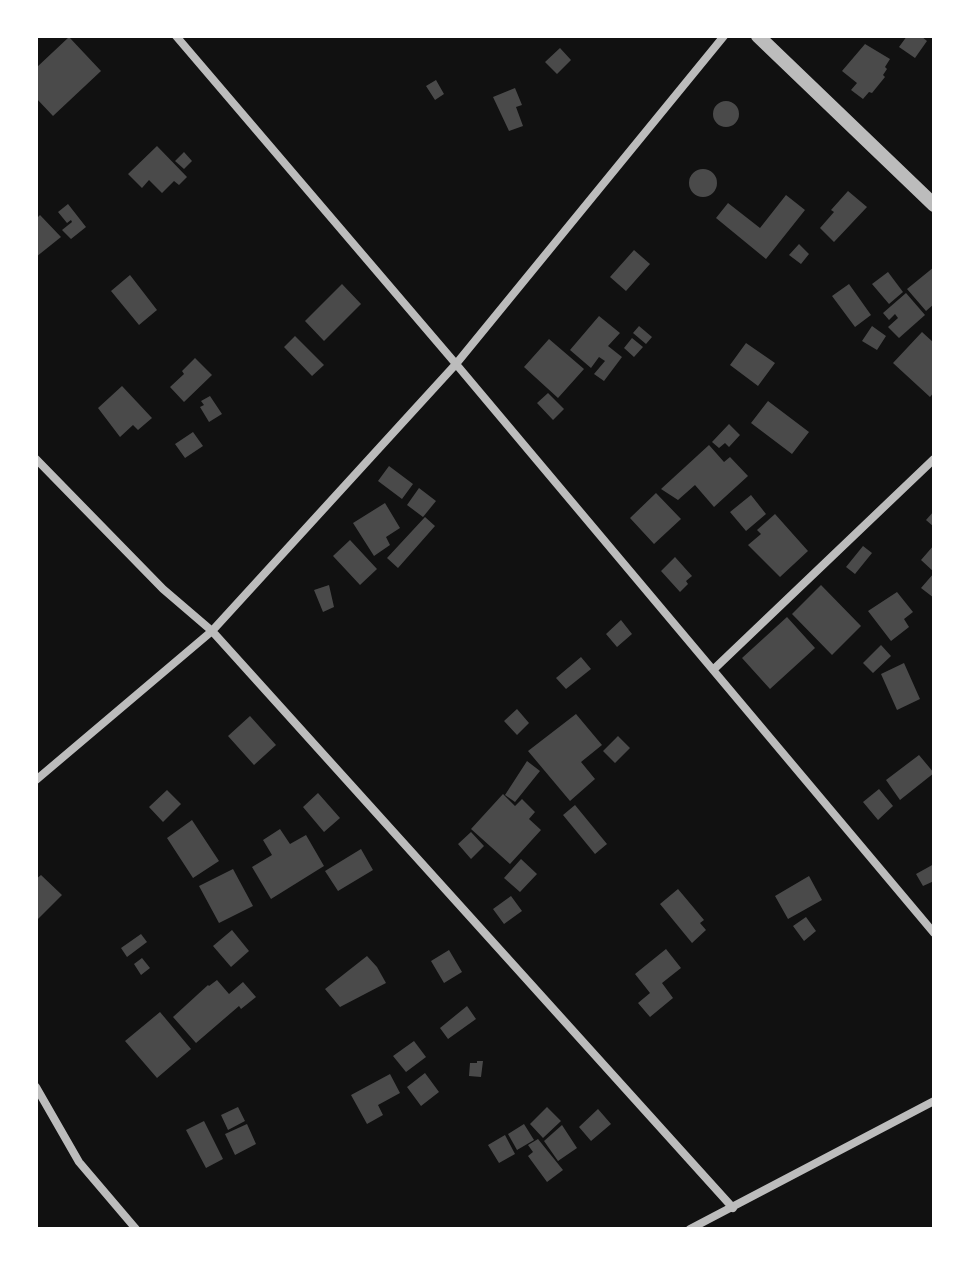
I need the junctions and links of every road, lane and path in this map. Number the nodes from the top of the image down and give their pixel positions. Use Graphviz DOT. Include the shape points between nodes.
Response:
graph roads {
  1 [pos="176,36"];
  2 [pos="724,36"];
  3 [pos="758,36"];
  4 [pos="934,205"];
  5 [pos="456,364"];
  6 [pos="36,459"];
  7 [pos="934,459"];
  8 [pos="212,631"];
  9 [pos="713,670"];
  10 [pos="36,780"];
  11 [pos="934,933"];
  12 [pos="36,1087"];
  13 [pos="934,1101"];
  14 [pos="733,1208"];
  15 [pos="136,1229"];
  16 [pos="690,1229"];
  1 -- 5 [label="street"];
  2 -- 5 [label="street"];
  3 -- 4 [label="street"];
  5 -- 8 [label="street"];
  5 -- 9 [label="street"];
  6 -- 8 [label="street" via="163,589"];
  7 -- 9 [label="street"];
  8 -- 10 [label="street"];
  8 -- 14 [label="street"];
  9 -- 11 [label="street"];
  12 -- 15 [label="street" via="79,1162"];
  13 -- 14 [label="street"];
  14 -- 16 [label="street"];
}
